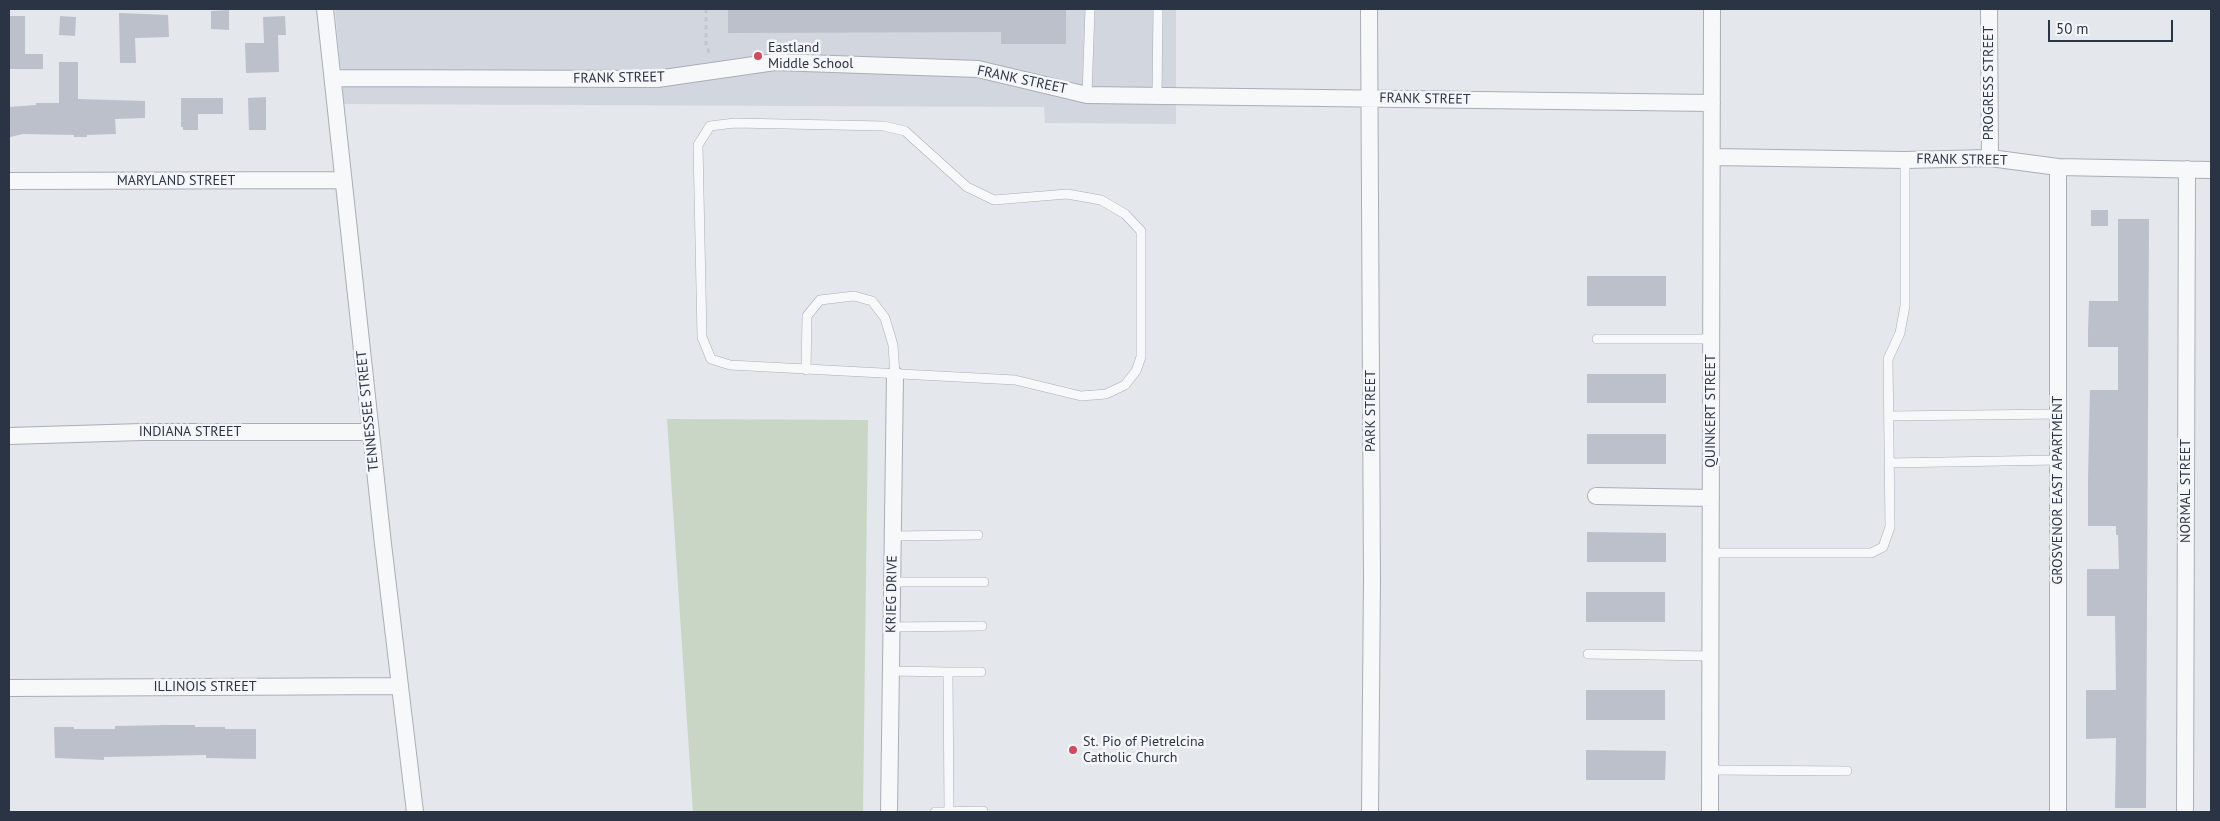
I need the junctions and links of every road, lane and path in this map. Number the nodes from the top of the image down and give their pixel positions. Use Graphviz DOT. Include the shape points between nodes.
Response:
graph roads {
  1 [pos="325,9"];
  2 [pos="706,9"];
  3 [pos="1090,9"];
  4 [pos="1158,9"];
  5 [pos="1369,9"];
  6 [pos="1712,9"];
  7 [pos="1989,9"];
  8 [pos="715,70"];
  9 [pos="333,78"];
  10 [pos="1087,94"];
  11 [pos="1157,94"];
  12 [pos="1370,98"];
  13 [pos="1712,103"];
  14 [pos="1713,157"];
  15 [pos="1990,158"];
  16 [pos="1905,160"];
  17 [pos="2058,167"];
  18 [pos="2187,170"];
  19 [pos="2211,170"];
  20 [pos="343,180"];
  21 [pos="9,181"];
  22 [pos="1597,339"];
  23 [pos="1712,339"];
  24 [pos="806,370"];
  25 [pos="895,375"];
  26 [pos="2059,414"];
  27 [pos="1889,416"];
  28 [pos="371,432"];
  29 [pos="9,436"];
  30 [pos="2058,460"];
  31 [pos="1889,463"];
  32 [pos="1596,496"];
  33 [pos="1711,498"];
  34 [pos="978,535"];
  35 [pos="893,536"];
  36 [pos="1710,553"];
  37 [pos="892,582"];
  38 [pos="984,582"];
  39 [pos="982,626"];
  40 [pos="892,627"];
  41 [pos="1588,654"];
  42 [pos="1711,656"];
  43 [pos="891,671"];
  44 [pos="948,672"];
  45 [pos="980,672"];
  46 [pos="400,686"];
  47 [pos="9,688"];
  48 [pos="1711,770"];
  49 [pos="1847,771"];
  50 [pos="983,811"];
  51 [pos="414,812"];
  52 [pos="889,812"];
  53 [pos="935,812"];
  54 [pos="949,812"];
  55 [pos="1370,812"];
  56 [pos="1710,812"];
  57 [pos="2058,812"];
  58 [pos="2184,812"];
  1 -- 9 [label="street, TENNESSEE STREET"];
  2 -- 8 [label="path" via="706,44"];
  3 -- 10 [label="lane"];
  4 -- 11 [label="lane"];
  5 -- 12 [label="street, PARK STREET"];
  6 -- 13 [label="street, QUINKERT STREET"];
  7 -- 15 [label="street, PROGRESS STREET"];
  8 -- 9 [label="street, FRANK STREET" via="657,79"];
  8 -- 10 [label="street, FRANK STREET" via="775,62 978,69"];
  9 -- 20 [label="street, TENNESSEE STREET"];
  10 -- 11 [label="street, FRANK STREET"];
  11 -- 12 [label="street, FRANK STREET"];
  12 -- 13 [label="street, FRANK STREET"];
  12 -- 55 [label="street, PARK STREET"];
  13 -- 14 [label="street, QUINKERT STREET"];
  14 -- 16 [label="street, FRANK STREET"];
  14 -- 23 [label="street, QUINKERT STREET"];
  15 -- 16 [label="street, FRANK STREET"];
  15 -- 17 [label="street, FRANK STREET"];
  16 -- 27 [label="lane" via="1906,306 1900,333 1888,359"];
  17 -- 18 [label="street, FRANK STREET"];
  17 -- 26 [label="street, GROSVENOR EAST APARTMENT"];
  18 -- 19 [label="street, FRANK STREET"];
  18 -- 58 [label="street, NORMAL STREET"];
  20 -- 21 [label="street, MARYLAND STREET"];
  20 -- 28 [label="street, TENNESSEE STREET"];
  22 -- 23 [label="lane"];
  23 -- 33 [label="street, QUINKERT STREET"];
  24 -- 25 [label="lane"];
  24 -- 25 [label="lane" via="807,316 820,300 854,296 872,301 885,318 893,345"];
  24 -- 25 [label="lane" via="730,365 711,359 702,337 698,145 710,126 735,123 874,126 905,131 967,187 994,200 1067,194 1101,200 1125,214 1141,231 1141,358 1125,385 1106,394 1082,396 1015,380"];
  25 -- 35 [label="street, KRIEG DRIVE"];
  26 -- 27 [label="lane"];
  26 -- 30 [label="street, GROSVENOR EAST APARTMENT"];
  27 -- 31 [label="lane"];
  28 -- 29 [label="street, INDIANA STREET" via="142,432"];
  28 -- 46 [label="street, TENNESSEE STREET"];
  30 -- 31 [label="lane"];
  30 -- 57 [label="street, GROSVENOR EAST APARTMENT"];
  31 -- 36 [label="lane" via="1890,527 1883,547 1871,553"];
  32 -- 33 [label="street"];
  33 -- 36 [label="street, QUINKERT STREET"];
  34 -- 35 [label="lane"];
  35 -- 37 [label="street, KRIEG DRIVE"];
  36 -- 42 [label="street, QUINKERT STREET"];
  37 -- 38 [label="lane"];
  37 -- 40 [label="street, KRIEG DRIVE"];
  39 -- 40 [label="lane"];
  40 -- 43 [label="street, KRIEG DRIVE"];
  41 -- 42 [label="lane"];
  42 -- 48 [label="street, QUINKERT STREET"];
  43 -- 44 [label="lane"];
  43 -- 52 [label="street, KRIEG DRIVE"];
  44 -- 45 [label="lane"];
  44 -- 54 [label="lane"];
  46 -- 47 [label="street, ILLINOIS STREET"];
  46 -- 51 [label="street, TENNESSEE STREET"];
  48 -- 49 [label="lane"];
  48 -- 56 [label="street, QUINKERT STREET"];
  50 -- 54 [label="lane"];
  53 -- 54 [label="lane"];
}
